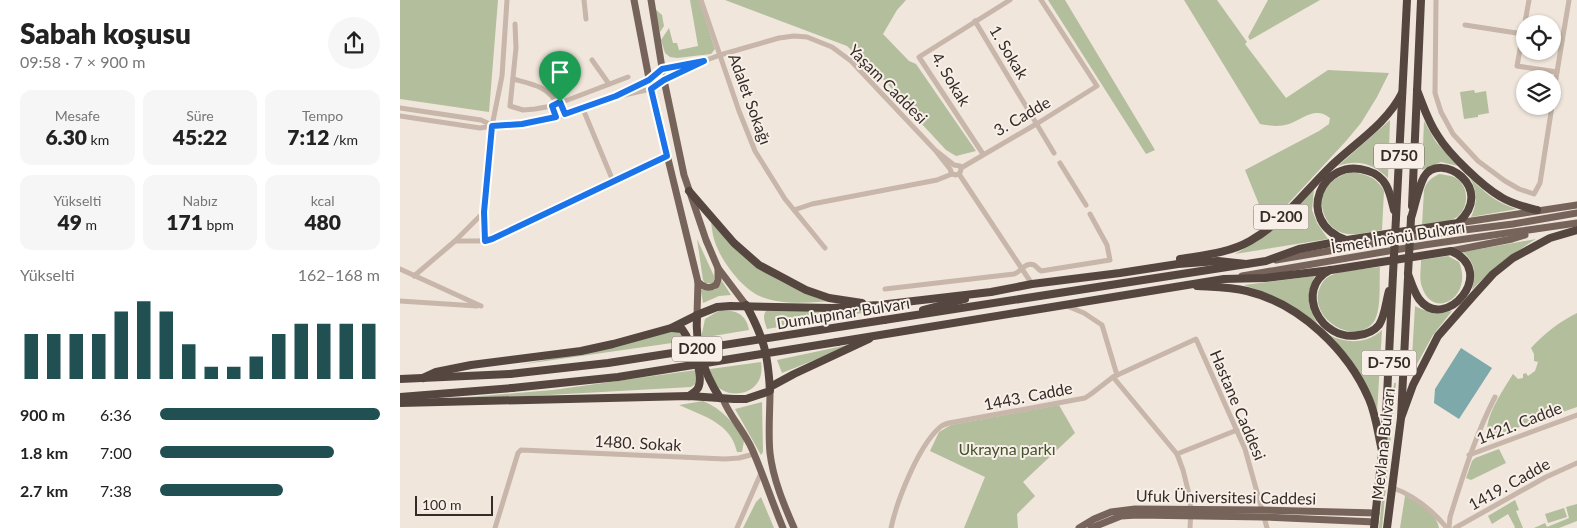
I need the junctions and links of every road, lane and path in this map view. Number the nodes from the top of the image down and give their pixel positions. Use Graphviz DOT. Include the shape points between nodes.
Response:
graph roads {
  1 [pos="507,0"];
  2 [pos="584,0"];
  3 [pos="634,0"];
  4 [pos="651,0"];
  5 [pos="701,0"];
  6 [pos="1010,0"];
  7 [pos="1041,0"];
  8 [pos="1407,0"];
  9 [pos="1420,0"];
  10 [pos="1436,0"];
  11 [pos="1529,0"];
  12 [pos="1570,0"];
  13 [pos="1526,15"];
  14 [pos="586,19"];
  15 [pos="976,21"];
  16 [pos="515,24"];
  17 [pos="1465,25"];
  18 [pos="1516,33"];
  19 [pos="720,55"];
  20 [pos="592,60"];
  21 [pos="1518,60"];
  22 [pos="704,61"];
  23 [pos="662,69"];
  24 [pos="1544,70"];
  25 [pos="1557,70"];
  26 [pos="628,77"];
  27 [pos="513,80"];
  28 [pos="649,80"];
  29 [pos="664,80"];
  30 [pos="610,84"];
  31 [pos="1416,88"];
  32 [pos="651,89"];
  33 [pos="1402,93"];
  34 [pos="616,96"];
  35 [pos="556,104"];
  36 [pos="400,108"];
  37 [pos="583,109"];
  38 [pos="565,114"];
  39 [pos="1551,115"];
  40 [pos="400,116"];
  41 [pos="556,117"];
  42 [pos="1038,123"];
  43 [pos="492,126"];
  44 [pos="1054,152"];
  45 [pos="982,154"];
  46 [pos="667,156"];
  47 [pos="1060,163"];
  48 [pos="960,168"];
  49 [pos="952,170"];
  50 [pos="959,174"];
  51 [pos="613,181"];
  52 [pos="689,191"];
  53 [pos="1577,204"];
  54 [pos="1086,205"];
  55 [pos="794,210"];
  56 [pos="1537,210"];
  57 [pos="484,212"];
  58 [pos="1577,213"];
  59 [pos="1090,214"];
  60 [pos="1396,218"];
  61 [pos="1411,218"];
  62 [pos="1458,223"];
  63 [pos="1577,223"];
  64 [pos="1549,227"];
  65 [pos="1577,230"];
  66 [pos="1347,240"];
  67 [pos="455,241"];
  68 [pos="485,241"];
  69 [pos="826,248"];
  70 [pos="1450,251"];
  71 [pos="1266,261"];
  72 [pos="1246,264"];
  73 [pos="718,268"];
  74 [pos="400,269"];
  75 [pos="1022,269"];
  76 [pos="1331,270"];
  77 [pos="1120,273"];
  78 [pos="1392,274"];
  79 [pos="1408,274"];
  80 [pos="414,276"];
  81 [pos="1224,279"];
  82 [pos="698,282"];
  83 [pos="1032,284"];
  84 [pos="1180,286"];
  85 [pos="885,288"];
  86 [pos="991,292"];
  87 [pos="400,302"];
  88 [pos="746,305"];
  89 [pos="879,305"];
  90 [pos="1064,305"];
  91 [pos="697,315"];
  92 [pos="884,320"];
  93 [pos="671,328"];
  94 [pos="880,335"];
  95 [pos="1196,339"];
  96 [pos="1115,376"];
  97 [pos="419,378"];
  98 [pos="400,379"];
  99 [pos="770,389"];
  100 [pos="689,396"];
  101 [pos="400,397"];
  102 [pos="1494,397"];
  103 [pos="722,398"];
  104 [pos="400,403"];
  105 [pos="1577,415"];
  106 [pos="1401,418"];
  107 [pos="1237,430"];
  108 [pos="1382,451"];
  109 [pos="754,454"];
  110 [pos="1177,454"];
  111 [pos="1470,455"];
  112 [pos="1577,464"];
  113 [pos="761,473"];
  114 [pos="1393,488"];
  115 [pos="1190,512"];
  116 [pos="1263,513"];
  117 [pos="1375,521"];
  118 [pos="1094,525"];
  119 [pos="495,528"];
  120 [pos="737,528"];
  121 [pos="783,528"];
  122 [pos="794,528"];
  123 [pos="891,528"];
  124 [pos="1079,528"];
  125 [pos="1190,528"];
  126 [pos="1267,528"];
  127 [pos="1387,528"];
  128 [pos="1448,528"];
  129 [pos="1455,528"];
  1 -- 43 [label="street" via="502,76"];
  2 -- 14 [label="street"];
  3 -- 28 [label="main road"];
  4 -- 23 [label="main road"];
  5 -- 19 [label="street, Adalet Sokağı"];
  6 -- 15 [label="street, 4. Sokak"];
  7 -- 42 [label="street, 3. Cadde" via="1097,86"];
  8 -- 33 [label="highway"];
  9 -- 31 [label="highway"];
  10 -- 39 [label="street" via="1435,93 1453,134 1478,161 1512,185 1534,194 1540,183"];
  11 -- 13 [label="street"];
  12 -- 25 [label="street"];
  15 -- 42 [label="street, 1. Sokak"];
  15 -- 45 [label="street, 4. Sokak" via="919,56"];
  16 -- 27 [label="street"];
  17 -- 18 [label="street"];
  19 -- 22 [label="street, Yaşam Caddesi"];
  19 -- 49 [label="street, Yaşam Caddesi" via="794,36 807,37 832,47 851,61"];
  19 -- 55 [label="street, Adalet Sokağı" via="744,128 776,187"];
  20 -- 30 [label="street"];
  21 -- 24 [label="street" via="1517,66"];
  22 -- 23 [label="street, Yaşam Caddesi"];
  22 -- 29 [label="street, Yaşam Caddesi"];
  23 -- 28 [label="main road"];
  23 -- 29 [label="main road"];
  26 -- 30 [label="street"];
  27 -- 35 [label="street" via="543,87 550,92"];
  27 -- 35 [label="street" via="510,106 523,110"];
  28 -- 32 [label="main road"];
  28 -- 34 [label="street"];
  29 -- 32 [label="main road"];
  29 -- 52 [label="main road" via="679,159"];
  30 -- 35 [label="street"];
  31 -- 56 [label="highway" via="1434,129 1457,159 1501,197"];
  31 -- 61 [label="highway"];
  32 -- 34 [label="street"];
  32 -- 46 [label="main road"];
  33 -- 60 [label="highway, D750"];
  33 -- 77 [label="highway, D-200" via="1376,127 1259,236 1227,250 1146,264"];
  34 -- 37 [label="street"];
  35 -- 38 [label="street"];
  35 -- 41 [label="street"];
  36 -- 43 [label="street" via="481,120"];
  37 -- 38 [label="street"];
  37 -- 51 [label="street"];
  38 -- 41 [label="street"];
  40 -- 43 [label="street" via="480,128"];
  41 -- 43 [label="street"];
  42 -- 44 [label="street, 1. Sokak"];
  42 -- 45 [label="street, 3. Cadde"];
  43 -- 57 [label="street"];
  45 -- 48 [label="street, 3. Cadde"];
  46 -- 51 [label="street"];
  46 -- 82 [label="main road"];
  47 -- 54 [label="street"];
  48 -- 49 [label="street, Yaşam Caddesi" via="958,165"];
  48 -- 50 [label="street"];
  49 -- 50 [label="street"];
  49 -- 55 [label="street" via="938,180"];
  50 -- 75 [label="street"];
  51 -- 68 [label="street"];
  52 -- 73 [label="main road"];
  52 -- 89 [label="highway" via="734,243 759,265 806,290 829,298"];
  53 -- 56 [label="main road"];
  55 -- 69 [label="street, Adalet Sokağı"];
  56 -- 62 [label="main road"];
  57 -- 67 [label="street"];
  57 -- 68 [label="street"];
  58 -- 71 [label="main road, İsmet İnönü Bulvarı"];
  59 -- 75 [label="street" via="1107,245 1110,260 1041,270 1028,264"];
  60 -- 66 [label="highway" via="1388,190 1380,178 1362,169 1337,172 1320,190 1317,209 1321,223 1330,233"];
  60 -- 78 [label="highway, D-750, bridge"];
  61 -- 62 [label="highway" via="1424,177 1439,168 1461,176 1468,184 1472,200 1469,210"];
  61 -- 79 [label="highway, Mevlana Bulvarı, bridge"];
  62 -- 66 [label="highway, Dumlupınar Bulvarı"];
  63 -- 64 [label="main road, İsmet İnönü Bulvarı"];
  64 -- 70 [label="main road" via="1512,239"];
  64 -- 81 [label="main road, İsmet İnönü Bulvarı"];
  65 -- 106 [label="highway" via="1550,238 1493,274 1438,336 1413,385"];
  66 -- 71 [label="highway, Dumlupınar Bulvarı" via="1299,249"];
  67 -- 68 [label="street"];
  67 -- 80 [label="street"];
  70 -- 76 [label="highway, Dumlupınar Bulvarı"];
  70 -- 79 [label="highway" via="1465,261 1470,271 1467,290 1452,306 1438,309 1425,305 1418,298"];
  71 -- 72 [label="highway, Dumlupınar Bulvarı"];
  72 -- 77 [label="highway" via="1218,261"];
  72 -- 92 [label="highway, Dumlupınar Bulvarı"];
  73 -- 82 [label="main road" via="716,285 711,288"];
  73 -- 88 [label="main road"];
  74 -- 80 [label="street"];
  75 -- 83 [label="street"];
  75 -- 85 [label="street" via="1014,274"];
  76 -- 78 [label="highway" via="1315,284 1315,310 1327,327 1348,336 1365,334 1380,323"];
  76 -- 81 [label="highway, Dumlupınar Bulvarı"];
  77 -- 83 [label="highway"];
  78 -- 108 [label="highway, Mevlana Bulvarı / D-750"];
  79 -- 106 [label="highway, Mevlana Bulvarı / D-750"];
  80 -- 87 [label="street" via="481,306"];
  81 -- 84 [label="highway, Dumlupınar Bulvarı"];
  82 -- 91 [label="main road"];
  83 -- 86 [label="highway"];
  84 -- 90 [label="highway, Dumlupınar Bulvarı"];
  84 -- 108 [label="highway" via="1247,291 1270,299 1307,320 1335,347 1359,380 1370,400"];
  86 -- 89 [label="highway"];
  86 -- 92 [label="highway"];
  88 -- 89 [label="highway, Dumlupınar Bulvarı" via="832,308"];
  88 -- 91 [label="highway, Dumlupınar Bulvarı" via="717,308"];
  88 -- 99 [label="highway" via="764,345"];
  90 -- 94 [label="highway, Dumlupınar Bulvarı"];
  90 -- 96 [label="street" via="1102,325"];
  91 -- 93 [label="highway, Dumlupınar Bulvarı"];
  91 -- 103 [label="highway" via="699,356"];
  92 -- 97 [label="highway, Dumlupınar Bulvarı / D200, bridge" via="608,363 510,374"];
  93 -- 97 [label="highway, Dumlupınar Bulvarı" via="581,352 471,365"];
  93 -- 100 [label="highway" via="682,329 695,358 699,387"];
  94 -- 99 [label="highway, Dumlupınar Bulvarı" via="794,374"];
  94 -- 101 [label="highway, Dumlupınar Bulvarı, bridge" via="618,377"];
  95 -- 96 [label="street, 1443. Cadde"];
  95 -- 107 [label="street, Hastane Caddesi"];
  96 -- 110 [label="street"];
  96 -- 123 [label="street, 1443. Cadde" via="1085,398 948,423 939,428 913,468"];
  97 -- 98 [label="highway, Dumlupınar Bulvarı"];
  99 -- 103 [label="highway, Dumlupınar Bulvarı" via="746,399"];
  99 -- 122 [label="main road" via="772,466"];
  100 -- 103 [label="highway, Dumlupınar Bulvarı"];
  100 -- 104 [label="highway, Dumlupınar Bulvarı"];
  102 -- 111 [label="street"];
  103 -- 109 [label="main road"];
  105 -- 111 [label="street, 1421. Cadde"];
  106 -- 114 [label="highway, Mevlana Bulvarı / D-750"];
  107 -- 110 [label="street"];
  107 -- 116 [label="street, Hastane Caddesi" via="1247,453"];
  108 -- 117 [label="highway, Mevlana Bulvarı / D-750"];
  109 -- 113 [label="main road"];
  109 -- 119 [label="street, 1480. Sokak" via="725,459 521,450"];
  110 -- 115 [label="street" via="1187,485"];
  111 -- 128 [label="street"];
  112 -- 129 [label="street, 1419. Cadde" via="1546,477"];
  113 -- 120 [label="street"];
  113 -- 121 [label="main road"];
  114 -- 127 [label="highway, Mevlana Bulvarı / D-750"];
  114 -- 128 [label="street" via="1417,498"];
  115 -- 116 [label="main road, Ufuk Üniversitesi Caddesi"];
  115 -- 118 [label="main road, Ufuk Üniversitesi Caddesi" via="1121,510"];
  115 -- 125 [label="street"];
  116 -- 117 [label="main road, Ufuk Üniversitesi Caddesi"];
  116 -- 126 [label="street, Hastane Caddesi"];
  118 -- 124 [label="main road, Ufuk Üniversitesi Caddesi"];
}
